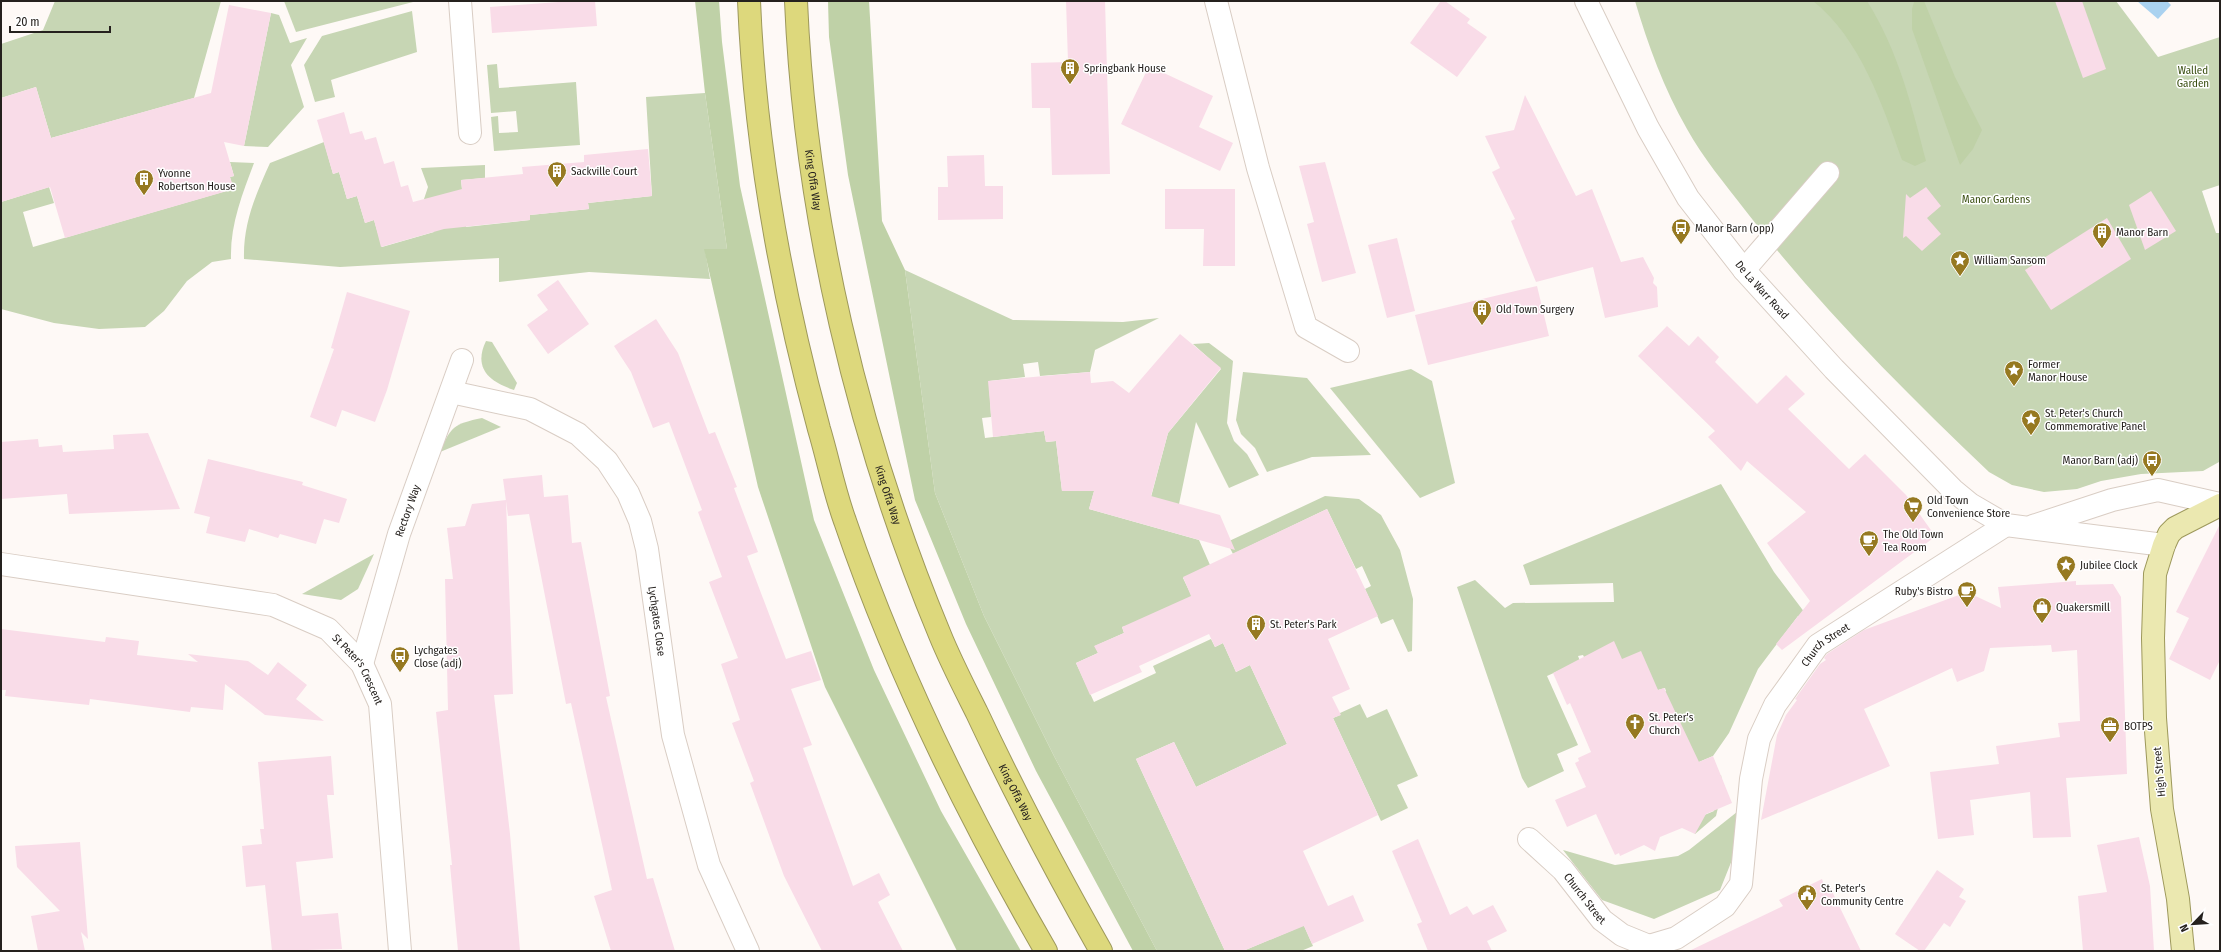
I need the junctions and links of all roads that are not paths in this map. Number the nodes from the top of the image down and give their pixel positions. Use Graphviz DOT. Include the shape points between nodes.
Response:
graph roads {
  1 [pos="460,1"];
  2 [pos="749,1"];
  3 [pos="796,1"];
  4 [pos="1216,1"];
  5 [pos="1586,1"];
  6 [pos="470,133"];
  7 [pos="1828,173"];
  8 [pos="1744,270"];
  9 [pos="1348,351"];
  10 [pos="462,360"];
  11 [pos="451,392"];
  12 [pos="2220,504"];
  13 [pos="2016,527"];
  14 [pos="2164,545"];
  15 [pos="1,564"];
  16 [pos="362,664"];
  17 [pos="1528,839"];
  18 [pos="1647,948"];
  19 [pos="400,951"];
  20 [pos="748,951"];
  21 [pos="1046,951"];
  22 [pos="1101,951"];
  23 [pos="2183,951"];
  1 -- 6 [label="street"];
  2 -- 21 [label="highway" via="750,40 765,185 797,350 844,520 897,656 953,777"];
  3 -- 22 [label="highway, King Offa Way" via="798,44 813,181 844,343 891,505 944,644 1007,777"];
  4 -- 9 [label="street" via="1258,168 1306,328"];
  5 -- 8 [label="street, De La Warr Road" via="1648,128 1688,198"];
  7 -- 8 [label="street"];
  8 -- 13 [label="street, De La Warr Road" via="1834,369 1953,490 1970,504"];
  10 -- 11 [label="street, Rectory Way"];
  11 -- 16 [label="street, Rectory Way" via="399,534"];
  11 -- 20 [label="street, Lychgates Close" via="530,409 578,434 607,461 628,493 648,549 673,735 709,865"];
  12 -- 13 [label="street, Church Street" via="2158,490"];
  12 -- 14 [label="main road, High Street" via="2175,528"];
  13 -- 14 [label="street"];
  13 -- 18 [label="street, Church Street" via="1818,645 1775,705 1759,739 1751,779 1741,884 1725,906 1676,938"];
  14 -- 23 [label="main road, High Street" via="2155,574 2155,718 2162,809 2178,899"];
  15 -- 16 [label="street, St Peter's Crescent" via="273,605 328,629"];
  16 -- 19 [label="street, St Peter's Crescent" via="380,704"];
  17 -- 18 [label="street, Church Street" via="1562,870 1602,920 1622,935"];
}
